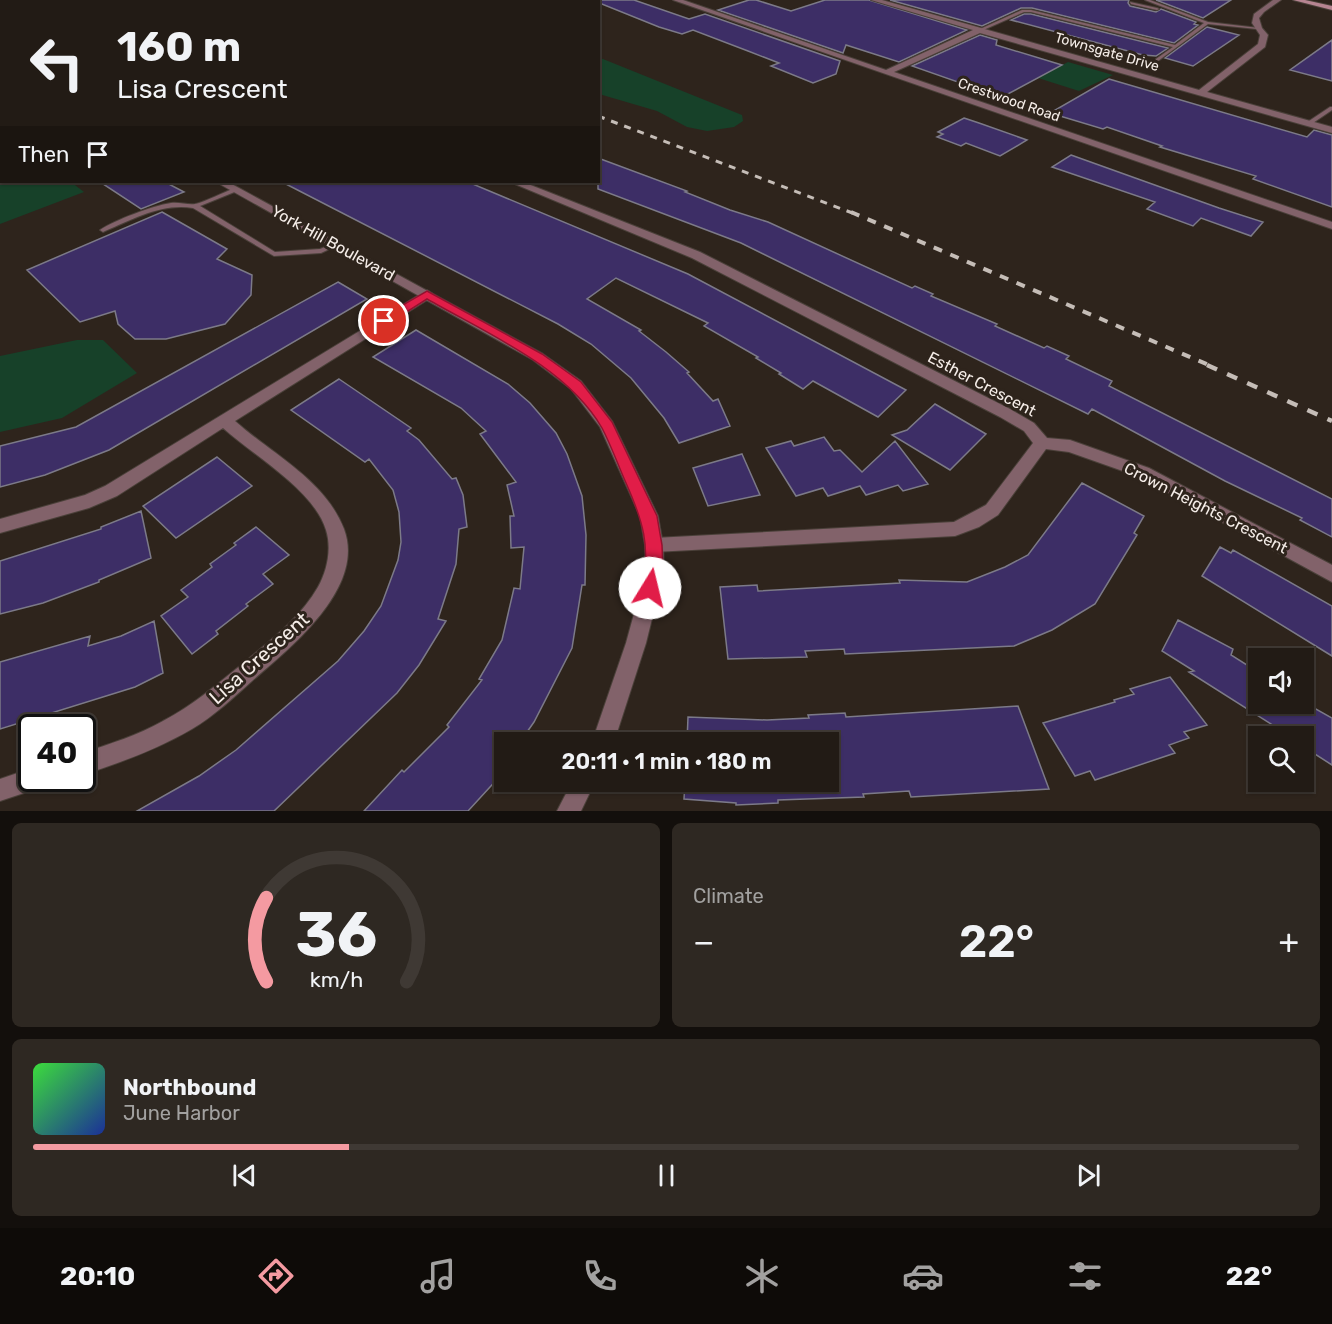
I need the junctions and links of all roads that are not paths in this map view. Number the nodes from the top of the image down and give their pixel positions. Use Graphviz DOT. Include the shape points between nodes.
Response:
graph roads {
  1 [pos="676,0"];
  2 [pos="874,0"];
  3 [pos="1147,0"];
  4 [pos="1278,0"];
  5 [pos="1296,0"];
  6 [pos="1173,2"];
  7 [pos="1131,3"];
  8 [pos="1157,4"];
  9 [pos="1332,8"];
  10 [pos="1170,9"];
  11 [pos="1207,22"];
  12 [pos="1257,28"];
  13 [pos="980,30"];
  14 [pos="1174,46"];
  15 [pos="1158,60"];
  16 [pos="888,72"];
  17 [pos="1200,93"];
  18 [pos="1332,108"];
  19 [pos="1308,124"];
  20 [pos="1331,128"];
  21 [pos="223,183"];
  22 [pos="516,183"];
  23 [pos="236,189"];
  24 [pos="195,206"];
  25 [pos="1332,226"];
  26 [pos="103,230"];
  27 [pos="337,244"];
  28 [pos="427,294"];
  29 [pos="224,420"];
  30 [pos="1042,443"];
  31 [pos="0,526"];
  32 [pos="654,545"];
  33 [pos="1332,574"];
  34 [pos="606,732"];
  35 [pos="96,760"];
  36 [pos="18,784"];
  37 [pos="0,790"];
  38 [pos="579,792"];
  39 [pos="569,811"];
  1 -- 16 [label="street, Crestwood Road"];
  2 -- 13 [label="street, Townsgate Drive"];
  3 -- 8 [label="lane"];
  4 -- 12 [label="street" via="1257,14"];
  5 -- 9 [label="main road"];
  6 -- 8 [label="lane"];
  7 -- 10 [label="lane"];
  8 -- 10 [label="lane"];
  10 -- 11 [label="lane"];
  11 -- 12 [label="lane"];
  11 -- 14 [label="lane"];
  12 -- 17 [label="street" via="1263,35 1262,45"];
  13 -- 14 [label="lane" via="1030,11"];
  13 -- 16 [label="street"];
  13 -- 17 [label="street, Townsgate Drive"];
  14 -- 15 [label="lane"];
  16 -- 25 [label="street, Crestwood Road"];
  17 -- 19 [label="street, Townsgate Drive"];
  18 -- 19 [label="lane"];
  19 -- 20 [label="street, Townsgate Drive"];
  21 -- 23 [label="street, York Hill Boulevard"];
  22 -- 30 [label="street, Esther Crescent" via="696,255 1005,413 1029,427"];
  23 -- 24 [label="lane"];
  23 -- 27 [label="street, York Hill Boulevard"];
  24 -- 26 [label="lane" via="176,203"];
  24 -- 27 [label="lane" via="274,254 321,251"];
  27 -- 28 [label="street, York Hill Boulevard"];
  28 -- 29 [label="street"];
  28 -- 32 [label="street, York Hill Boulevard" via="538,357 576,385 607,425 624,459 649,516"];
  29 -- 31 [label="street" via="90,501"];
  29 -- 35 [label="street, Lisa Crescent" via="315,495 336,531 330,584 315,608 285,641 198,712 128,750"];
  30 -- 32 [label="street" via="992,510 955,529"];
  30 -- 33 [label="street, Crown Heights Crescent" via="1070,446 1143,472"];
  32 -- 34 [label="street, York Hill Boulevard" via="655,570"];
  36 -- 37 [label="street"];
  38 -- 39 [label="street"];
}
